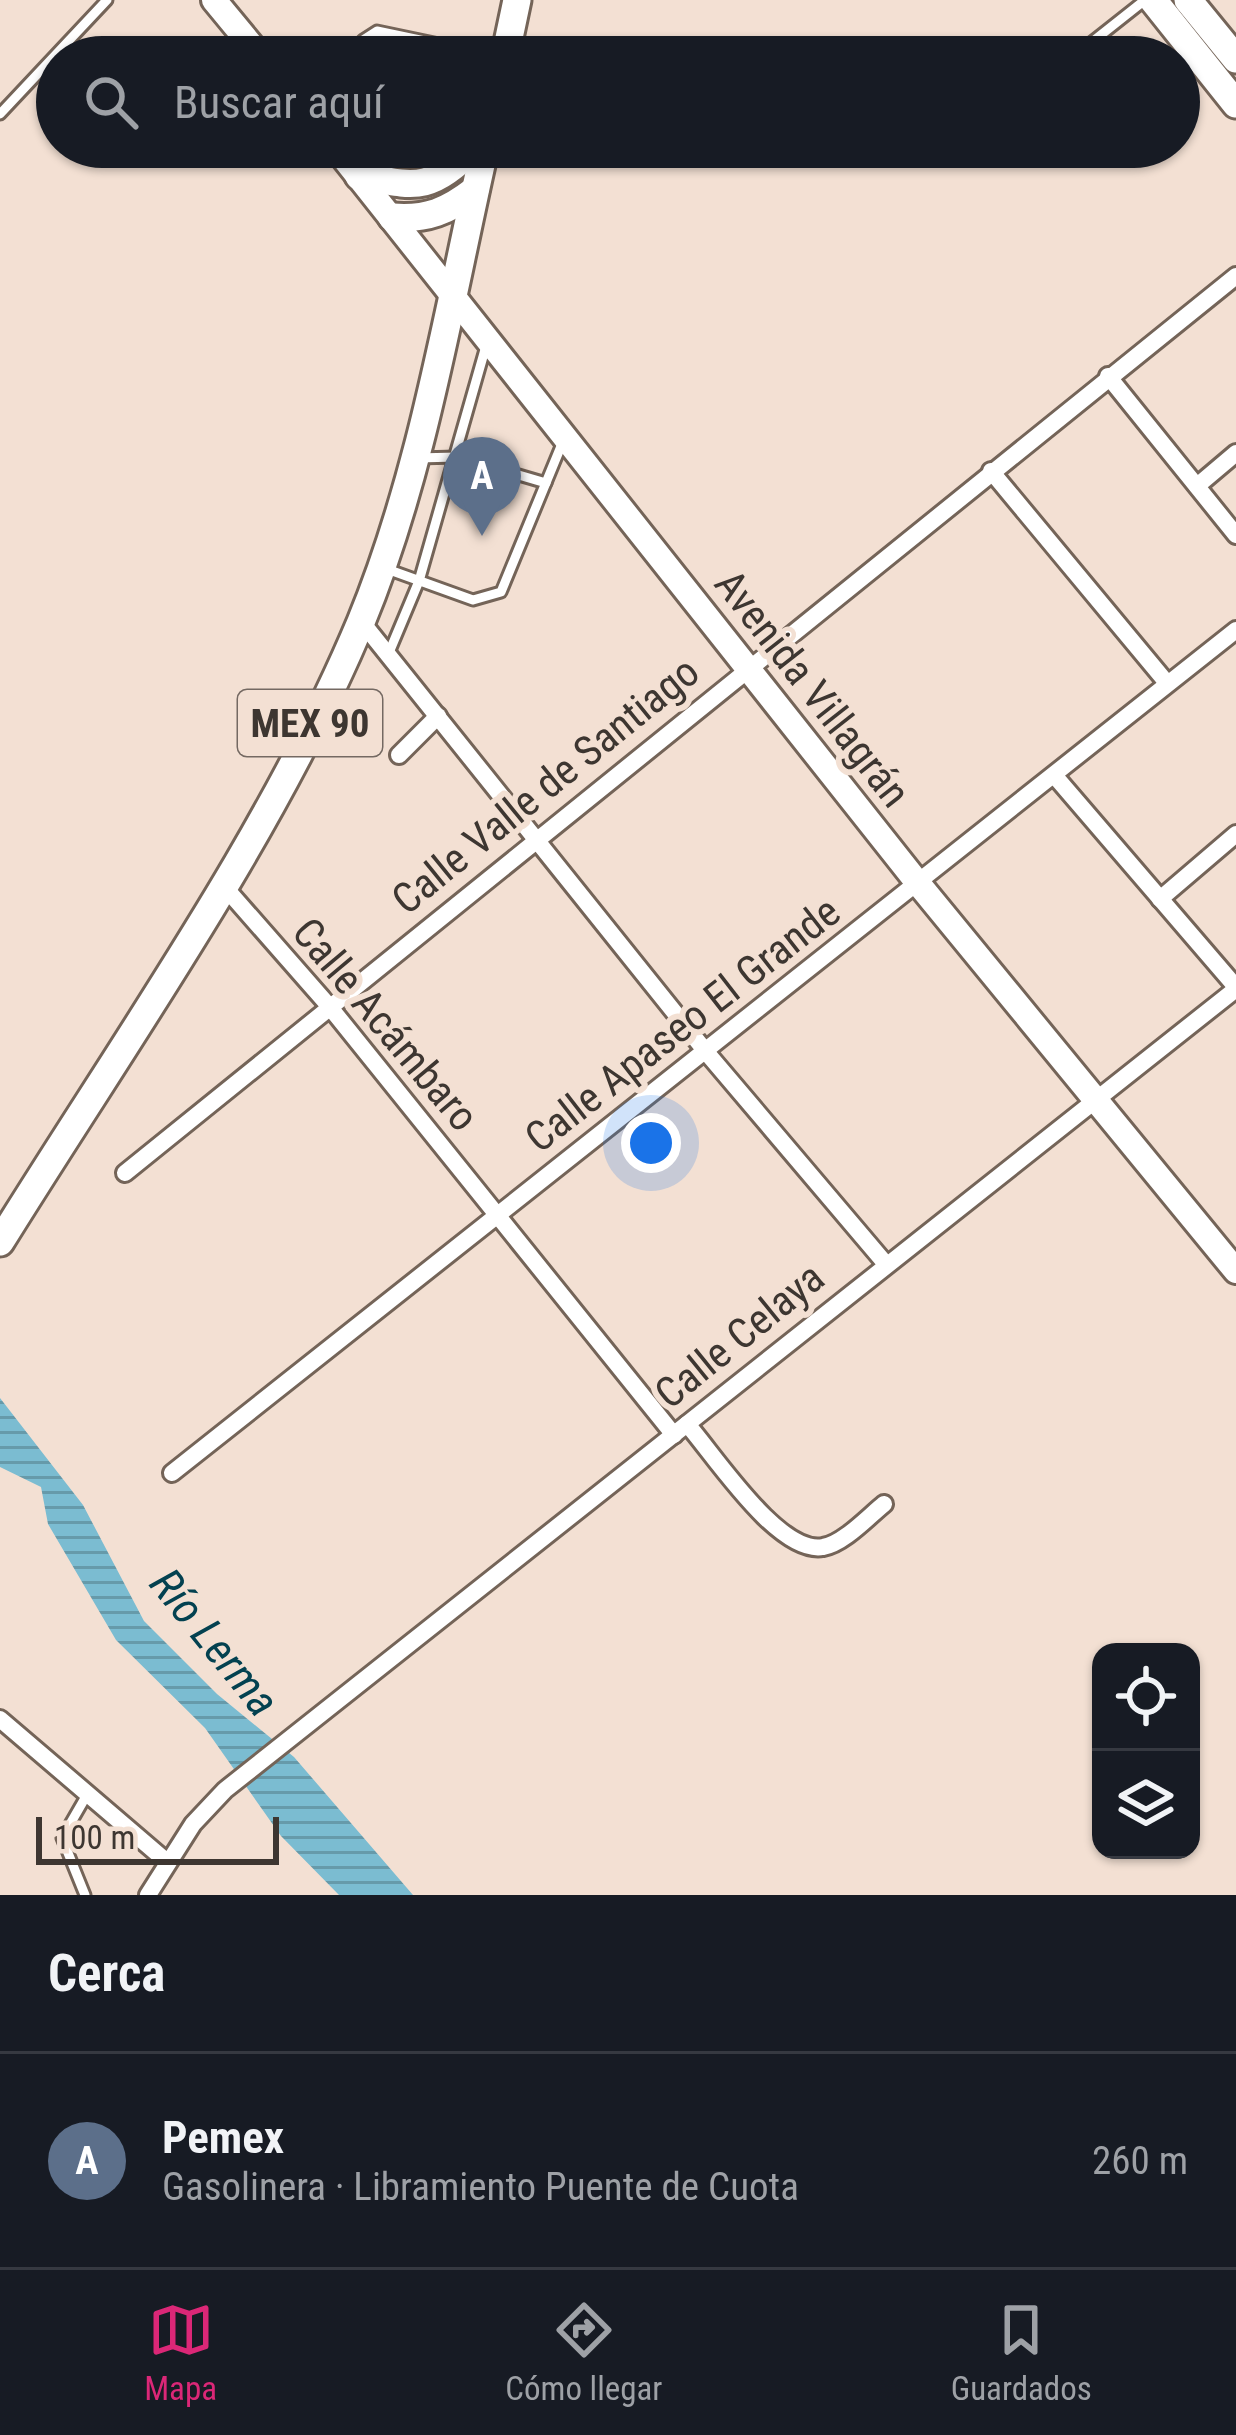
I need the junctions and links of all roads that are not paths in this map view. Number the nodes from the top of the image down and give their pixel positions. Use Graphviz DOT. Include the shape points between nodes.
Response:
graph roads {
  1 [pos="107,0"];
  2 [pos="214,0"];
  3 [pos="518,0"];
  4 [pos="1149,0"];
  5 [pos="1188,0"];
  6 [pos="73,36"];
  7 [pos="244,36"];
  8 [pos="369,36"];
  9 [pos="401,36"];
  10 [pos="509,36"];
  11 [pos="1101,36"];
  12 [pos="1179,36"];
  13 [pos="1236,59"];
  14 [pos="1200,61"];
  15 [pos="36,76"];
  16 [pos="1236,104"];
  17 [pos="0,114"];
  18 [pos="352,168"];
  19 [pos="452,168"];
  20 [pos="480,168"];
  21 [pos="359,176"];
  22 [pos="475,190"];
  23 [pos="392,217"];
  24 [pos="1236,276"];
  25 [pos="452,290"];
  26 [pos="488,337"];
  27 [pos="1108,376"];
  28 [pos="566,436"];
  29 [pos="1236,454"];
  30 [pos="457,457"];
  31 [pos="413,458"];
  32 [pos="991,471"];
  33 [pos="546,483"];
  34 [pos="1197,486"];
  35 [pos="1236,535"];
  36 [pos="379,566"];
  37 [pos="419,581"];
  38 [pos="361,621"];
  39 [pos="1236,630"];
  40 [pos="388,655"];
  41 [pos="748,670"];
  42 [pos="1167,683"];
  43 [pos="438,716"];
  44 [pos="399,755"];
  45 [pos="1054,775"];
  46 [pos="1236,834"];
  47 [pos="537,836"];
  48 [pos="917,882"];
  49 [pos="222,884"];
  50 [pos="1160,899"];
  51 [pos="1236,988"];
  52 [pos="329,1006"];
  53 [pos="707,1053"];
  54 [pos="1094,1099"];
  55 [pos="125,1173"];
  56 [pos="498,1216"];
  57 [pos="0,1242"];
  58 [pos="885,1263"];
  59 [pos="1236,1271"];
  60 [pos="681,1429"];
  61 [pos="172,1473"];
  62 [pos="884,1504"];
  63 [pos="0,1719"];
  64 [pos="89,1792"];
  65 [pos="166,1861"];
  66 [pos="85,1895"];
  67 [pos="148,1895"];
  1 -- 6 [label="lane"];
  2 -- 7 [label="street"];
  3 -- 10 [label="main road"];
  4 -- 11 [label="lane"];
  4 -- 12 [label="main road"];
  5 -- 13 [label="main road"];
  8 -- 9 [label="lane"];
  14 -- 16 [label="main road"];
  15 -- 17 [label="lane"];
  18 -- 21 [label="street, Avenida Villagrán"];
  19 -- 21 [label="main road" via="417,187"];
  20 -- 22 [label="main road, MEX 90"];
  21 -- 23 [label="street, Avenida Villagrán"];
  22 -- 23 [label="main road" via="421,219"];
  22 -- 25 [label="main road, MEX 90"];
  23 -- 25 [label="street, Avenida Villagrán"];
  24 -- 27 [label="street, Calle Valle de Santiago"];
  25 -- 26 [label="street, Avenida Villagrán"];
  25 -- 31 [label="main road, MEX 90"];
  26 -- 28 [label="street, Avenida Villagrán"];
  26 -- 30 [label="lane"];
  27 -- 32 [label="street, Calle Valle de Santiago"];
  27 -- 34 [label="street"];
  28 -- 33 [label="lane"];
  28 -- 41 [label="street, Avenida Villagrán"];
  29 -- 34 [label="street"];
  30 -- 31 [label="lane"];
  30 -- 33 [label="lane"];
  30 -- 37 [label="lane"];
  31 -- 36 [label="main road, MEX 90"];
  32 -- 41 [label="street, Calle Valle de Santiago"];
  32 -- 42 [label="street"];
  33 -- 37 [label="lane" via="501,592 473,600"];
  34 -- 35 [label="street"];
  36 -- 37 [label="lane"];
  36 -- 38 [label="main road, MEX 90"];
  37 -- 40 [label="lane"];
  38 -- 40 [label="street"];
  38 -- 49 [label="main road, MEX 90"];
  39 -- 42 [label="street, Calle Apaseo El Grande"];
  40 -- 43 [label="street"];
  41 -- 47 [label="street, Calle Valle de Santiago"];
  41 -- 48 [label="street, Avenida Villagrán"];
  42 -- 45 [label="street, Calle Apaseo El Grande"];
  43 -- 44 [label="street"];
  43 -- 47 [label="street"];
  45 -- 48 [label="street, Calle Apaseo El Grande"];
  45 -- 50 [label="street"];
  46 -- 50 [label="street"];
  47 -- 52 [label="street, Calle Valle de Santiago"];
  47 -- 53 [label="street"];
  48 -- 53 [label="street, Calle Apaseo El Grande"];
  48 -- 54 [label="street, Avenida Villagrán"];
  49 -- 52 [label="street, Calle Acámbaro"];
  49 -- 57 [label="main road, MEX 90"];
  50 -- 51 [label="street"];
  51 -- 54 [label="street, Calle Celaya"];
  52 -- 55 [label="street, Calle Valle de Santiago"];
  52 -- 56 [label="street, Calle Acámbaro"];
  53 -- 56 [label="street, Calle Apaseo El Grande"];
  53 -- 58 [label="street"];
  54 -- 58 [label="street, Calle Celaya"];
  54 -- 59 [label="street, Avenida Villagrán"];
  56 -- 60 [label="street, Calle Acámbaro"];
  56 -- 61 [label="street, Calle Apaseo El Grande"];
  58 -- 60 [label="street, Calle Celaya"];
  60 -- 62 [label="street, Calle Acámbaro" via="802,1548 828,1547"];
  60 -- 65 [label="street, Calle Celaya" via="226,1790"];
  63 -- 64 [label="street"];
  64 -- 65 [label="street"];
  64 -- 66 [label="lane" via="62,1838"];
  65 -- 67 [label="street, Calle Celaya"];
}
